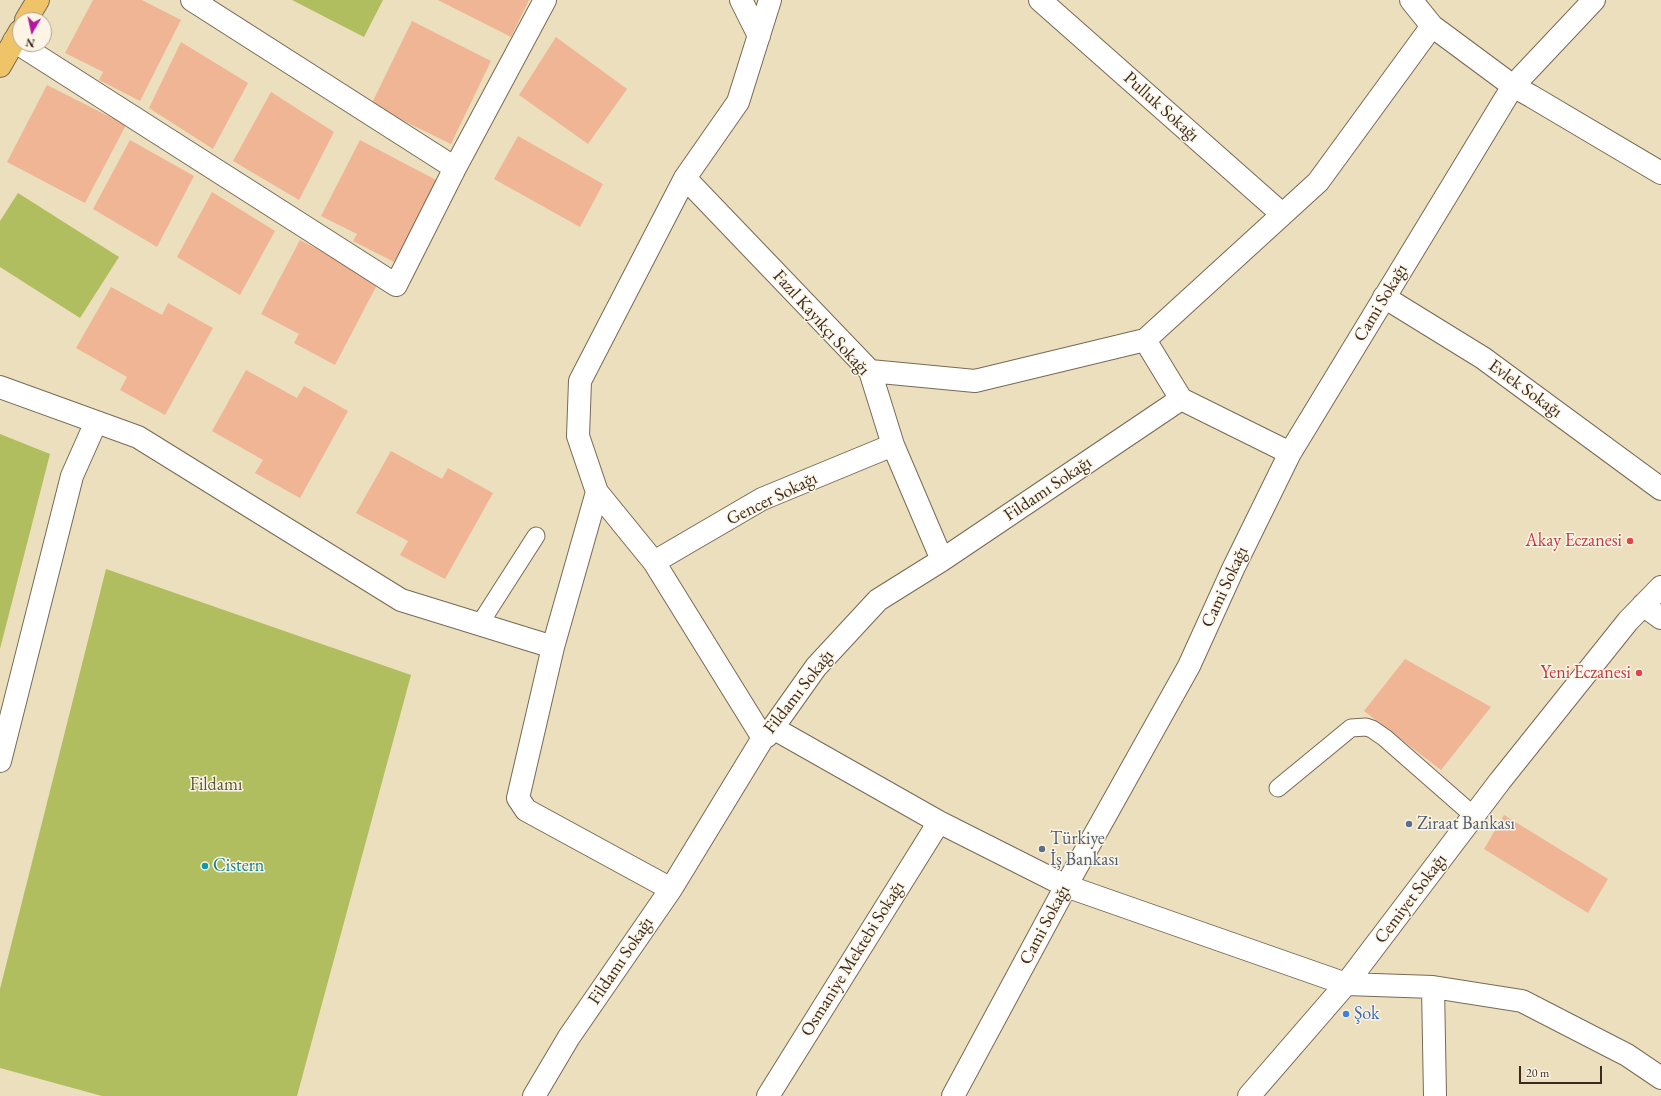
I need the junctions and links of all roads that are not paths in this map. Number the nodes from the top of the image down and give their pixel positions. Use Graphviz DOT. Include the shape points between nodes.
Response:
graph roads {
  1 [pos="38,0"];
  2 [pos="192,0"];
  3 [pos="545,0"];
  4 [pos="741,0"];
  5 [pos="770,0"];
  6 [pos="1040,0"];
  7 [pos="1411,0"];
  8 [pos="1594,0"];
  9 [pos="31,12"];
  10 [pos="1432,26"];
  11 [pos="759,36"];
  12 [pos="12,45"];
  13 [pos="41,52"];
  14 [pos="0,66"];
  15 [pos="1513,86"];
  16 [pos="455,168"];
  17 [pos="1661,173"];
  18 [pos="685,178"];
  19 [pos="1282,214"];
  20 [pos="1384,297"];
  21 [pos="1145,340"];
  22 [pos="870,371"];
  23 [pos="0,387"];
  24 [pos="1181,398"];
  25 [pos="96,422"];
  26 [pos="893,445"];
  27 [pos="1290,453"];
  28 [pos="1661,489"];
  29 [pos="597,492"];
  30 [pos="536,536"];
  31 [pos="942,560"];
  32 [pos="654,562"];
  33 [pos="1661,587"];
  34 [pos="1643,605"];
  35 [pos="1661,618"];
  36 [pos="479,624"];
  37 [pos="553,647"];
  38 [pos="768,733"];
  39 [pos="0,760"];
  40 [pos="1278,788"];
  41 [pos="1474,816"];
  42 [pos="939,822"];
  43 [pos="1066,886"];
  44 [pos="671,889"];
  45 [pos="1346,984"];
  46 [pos="1433,987"];
  47 [pos="1661,1078"];
  48 [pos="534,1096"];
  49 [pos="768,1096"];
  50 [pos="953,1096"];
  51 [pos="1248,1096"];
  52 [pos="1435,1096"];
  1 -- 9 [label="main road"];
  2 -- 16 [label="street"];
  3 -- 16 [label="street"];
  4 -- 11 [label="street"];
  5 -- 11 [label="street"];
  6 -- 19 [label="street, Pulluk Sokağı"];
  7 -- 10 [label="street"];
  8 -- 15 [label="street, Cami Sokağı"];
  10 -- 15 [label="street"];
  10 -- 19 [label="street" via="1318,182"];
  11 -- 18 [label="street" via="738,102"];
  12 -- 14 [label="main road"];
  13 -- 16 [label="street" via="396,286"];
  15 -- 17 [label="street"];
  15 -- 20 [label="street, Cami Sokağı"];
  18 -- 22 [label="street, Fazıl Kayıkçı Sokağı"];
  18 -- 29 [label="street" via="580,381 578,436"];
  19 -- 21 [label="street"];
  20 -- 27 [label="street, Cami Sokağı"];
  20 -- 28 [label="street, Evlek Sokağı" via="1483,358"];
  21 -- 22 [label="street" via="975,381"];
  21 -- 24 [label="street"];
  22 -- 26 [label="street, Fazıl Kayıkçı Sokağı"];
  23 -- 25 [label="street"];
  24 -- 27 [label="street"];
  24 -- 31 [label="street, Fildamı Sokağı"];
  25 -- 36 [label="street" via="138,438 401,600"];
  25 -- 39 [label="street" via="72,476"];
  26 -- 31 [label="street, Fazıl Kayıkçı Sokağı"];
  26 -- 32 [label="street, Gencer Sokağı" via="762,499"];
  27 -- 43 [label="street, Cami Sokağı" via="1189,666"];
  29 -- 32 [label="street"];
  29 -- 37 [label="street"];
  30 -- 36 [label="lane"];
  31 -- 38 [label="street, Fildamı Sokağı" via="878,600 816,667"];
  32 -- 38 [label="street"];
  33 -- 34 [label="street, Cemiyet Sokağı"];
  34 -- 35 [label="street"];
  34 -- 41 [label="street, Cemiyet Sokağı"];
  36 -- 37 [label="street"];
  37 -- 44 [label="street" via="518,798 526,810"];
  38 -- 42 [label="street"];
  38 -- 44 [label="street, Fildamı Sokağı"];
  40 -- 41 [label="lane" via="1351,728 1366,727 1385,738"];
  41 -- 45 [label="street, Cemiyet Sokağı"];
  42 -- 43 [label="street"];
  42 -- 49 [label="street, Osmaniye Mektebi Sokağı"];
  43 -- 45 [label="street"];
  43 -- 50 [label="street, Cami Sokağı"];
  44 -- 48 [label="street, Fildamı Sokağı" via="569,1037"];
  45 -- 46 [label="street"];
  45 -- 51 [label="street, Cemiyet Sokağı"];
  46 -- 47 [label="street" via="1522,1001 1627,1055"];
  46 -- 52 [label="street"];
}
